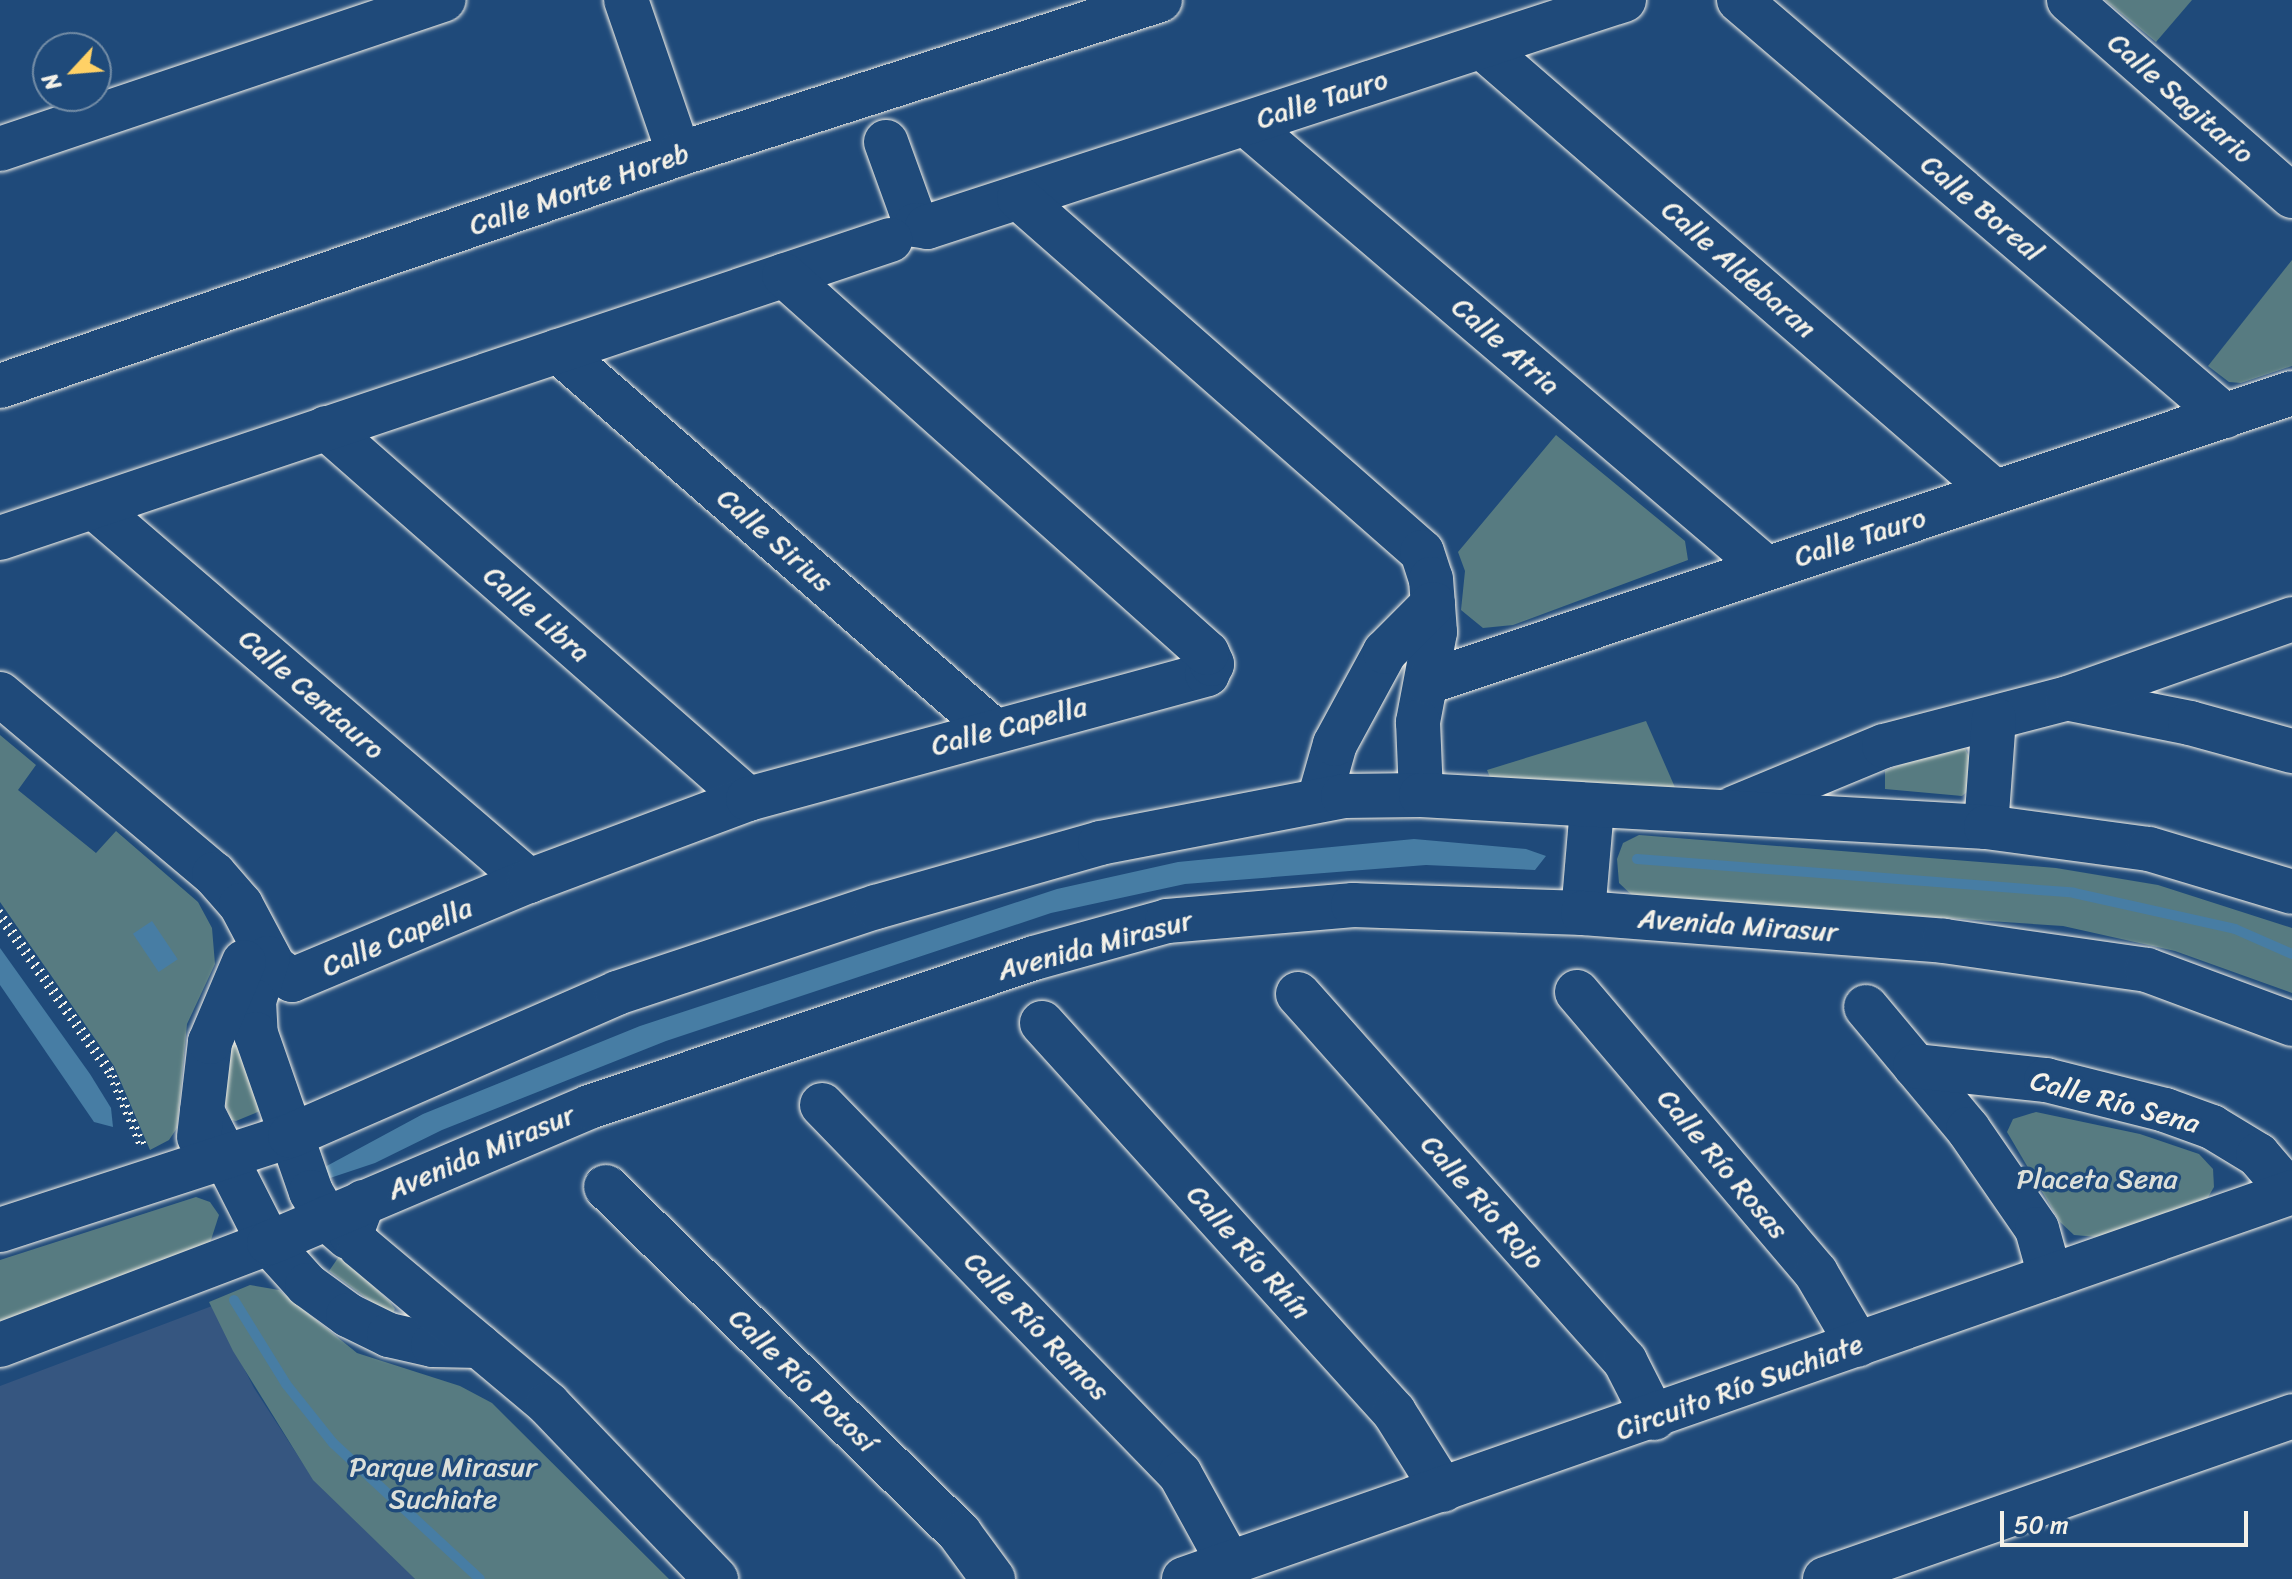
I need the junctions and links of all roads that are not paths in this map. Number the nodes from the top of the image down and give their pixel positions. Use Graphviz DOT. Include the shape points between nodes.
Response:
graph roads {
  1 [pos="444,0"];
  2 [pos="626,0"];
  3 [pos="1160,0"];
  4 [pos="1624,0"];
  5 [pos="1739,0"];
  6 [pos="2069,0"];
  7 [pos="1482,47"];
  8 [pos="1246,124"];
  9 [pos="886,142"];
  10 [pos="0,149"];
  11 [pos="679,154"];
  12 [pos="2292,196"];
  13 [pos="1019,198"];
  14 [pos="890,240"];
  15 [pos="784,275"];
  16 [pos="558,351"];
  17 [pos="0,386"];
  18 [pos="2292,393"];
  19 [pos="2225,416"];
  20 [pos="326,428"];
  21 [pos="1995,492"];
  22 [pos="94,507"];
  23 [pos="0,538"];
  24 [pos="1766,568"];
  25 [pos="1433,604"];
  26 [pos="2292,619"];
  27 [pos="1428,682"];
  28 [pos="0,694"];
  29 [pos="2068,698"];
  30 [pos="1994,718"];
  31 [pos="992,729"];
  32 [pos="2292,751"];
  33 [pos="1421,795"];
  34 [pos="1331,798"];
  35 [pos="748,799"];
  36 [pos="1592,807"];
  37 [pos="1721,814"];
  38 [pos="1986,827"];
  39 [pos="529,881"];
  40 [pos="2292,892"];
  41 [pos="1583,913"];
  42 [pos="247,916"];
  43 [pos="268,958"];
  44 [pos="1577,992"];
  45 [pos="1298,994"];
  46 [pos="1866,1007"];
  47 [pos="1042,1023"];
  48 [pos="2292,1024"];
  49 [pos="1915,1066"];
  50 [pos="269,1073"];
  51 [pos="822,1105"];
  52 [pos="202,1111"];
  53 [pos="330,1119"];
  54 [pos="290,1136"];
  55 [pos="223,1158"];
  56 [pos="158,1161"];
  57 [pos="606,1187"];
  58 [pos="2291,1192"];
  59 [pos="344,1210"];
  60 [pos="0,1230"];
  61 [pos="269,1243"];
  62 [pos="2050,1276"];
  63 [pos="0,1345"];
  64 [pos="1858,1345"];
  65 [pos="479,1346"];
  66 [pos="2292,1416"];
  67 [pos="1654,1418"];
  68 [pos="1443,1490"];
  69 [pos="1229,1563"];
  70 [pos="716,1579"];
  71 [pos="993,1579"];
  72 [pos="1184,1579"];
  73 [pos="1825,1579"];
  1 -- 10 [label="street"];
  2 -- 11 [label="street"];
  3 -- 11 [label="street, Calle Monte Horeb"];
  4 -- 7 [label="street, Calle Tauro"];
  5 -- 19 [label="street, Calle Boreal"];
  6 -- 12 [label="street, Calle Sagitario"];
  7 -- 8 [label="street, Calle Tauro"];
  7 -- 21 [label="street, Calle Aldebaran"];
  8 -- 13 [label="street, Calle Tauro"];
  8 -- 24 [label="street, Calle Atria"];
  9 -- 13 [label="street, Calle Tauro" via="920,228"];
  11 -- 17 [label="street, Calle Monte Horeb"];
  13 -- 25 [label="street" via="1416,544 1427,560"];
  14 -- 15 [label="street"];
  15 -- 16 [label="street"];
  15 -- 31 [label="street, Calle Capella" via="1207,653 1212,664 1200,679"];
  16 -- 20 [label="street"];
  16 -- 31 [label="street, Calle Sirius"];
  18 -- 19 [label="street, Calle Tauro"];
  19 -- 21 [label="street, Calle Tauro"];
  20 -- 22 [label="street"];
  20 -- 35 [label="street, Calle Libra"];
  21 -- 24 [label="street, Calle Tauro"];
  22 -- 23 [label="street"];
  22 -- 39 [label="street, Calle Centauro"];
  24 -- 27 [label="street, Calle Tauro"];
  25 -- 27 [label="street" via="1434,654"];
  25 -- 34 [label="street" via="1385,652 1335,744"];
  26 -- 29 [label="street"];
  27 -- 33 [label="street" via="1418,722"];
  28 -- 42 [label="street" via="191,852"];
  29 -- 30 [label="street"];
  29 -- 32 [label="street"];
  30 -- 37 [label="street" via="1884,746"];
  30 -- 38 [label="street"];
  31 -- 35 [label="street, Calle Capella"];
  33 -- 34 [label="street"];
  33 -- 36 [label="street"];
  34 -- 53 [label="street" via="1100,843 876,907 617,993"];
  35 -- 39 [label="street, Calle Capella"];
  36 -- 37 [label="street"];
  36 -- 41 [label="street"];
  37 -- 38 [label="street"];
  38 -- 40 [label="street" via="2149,849"];
  39 -- 43 [label="street, Calle Capella" via="302,978 286,978"];
  41 -- 48 [label="street, Avenida Mirasur" via="1944,941 2090,958 2200,986"];
  41 -- 59 [label="street, Avenida Mirasur" via="1353,905 1243,911 1121,932 589,1107"];
  42 -- 43 [label="street"];
  42 -- 52 [label="street" via="242,969 210,1042"];
  43 -- 50 [label="street" via="252,1014"];
  44 -- 64 [label="street, Calle Río Rosas" via="1816,1273"];
  45 -- 67 [label="street, Calle Río Rojo" via="1625,1361"];
  46 -- 49 [label="street"];
  47 -- 68 [label="street, Calle Río Rhín" via="1394,1412"];
  49 -- 58 [label="street, Calle Río Sena" via="2046,1080 2165,1110 2212,1127 2258,1155"];
  49 -- 62 [label="street" via="1968,1129 2037,1229"];
  50 -- 53 [label="street" via="301,1109"];
  50 -- 54 [label="street"];
  51 -- 69 [label="street, Calle Río Ramos" via="1180,1474"];
  52 -- 55 [label="street"];
  52 -- 56 [label="street" via="197,1145"];
  53 -- 54 [label="street"];
  54 -- 55 [label="street"];
  54 -- 59 [label="street"];
  55 -- 56 [label="street"];
  55 -- 61 [label="street"];
  56 -- 60 [label="street"];
  57 -- 71 [label="street, Calle Río Potosí" via="960,1534"];
  58 -- 62 [label="street, Circuito Río Suchiate"];
  59 -- 61 [label="street, Avenida Mirasur"];
  59 -- 65 [label="street" via="360,1246"];
  61 -- 63 [label="street, Avenida Mirasur"];
  61 -- 65 [label="street" via="307,1285 368,1326 433,1345"];
  62 -- 64 [label="street, Circuito Río Suchiate"];
  64 -- 67 [label="street, Circuito Río Suchiate"];
  65 -- 70 [label="street" via="548,1404"];
  66 -- 73 [label="street"];
  67 -- 68 [label="street, Circuito Río Suchiate"];
  68 -- 69 [label="street, Circuito Río Suchiate"];
  69 -- 72 [label="street, Circuito Río Suchiate"];
}
